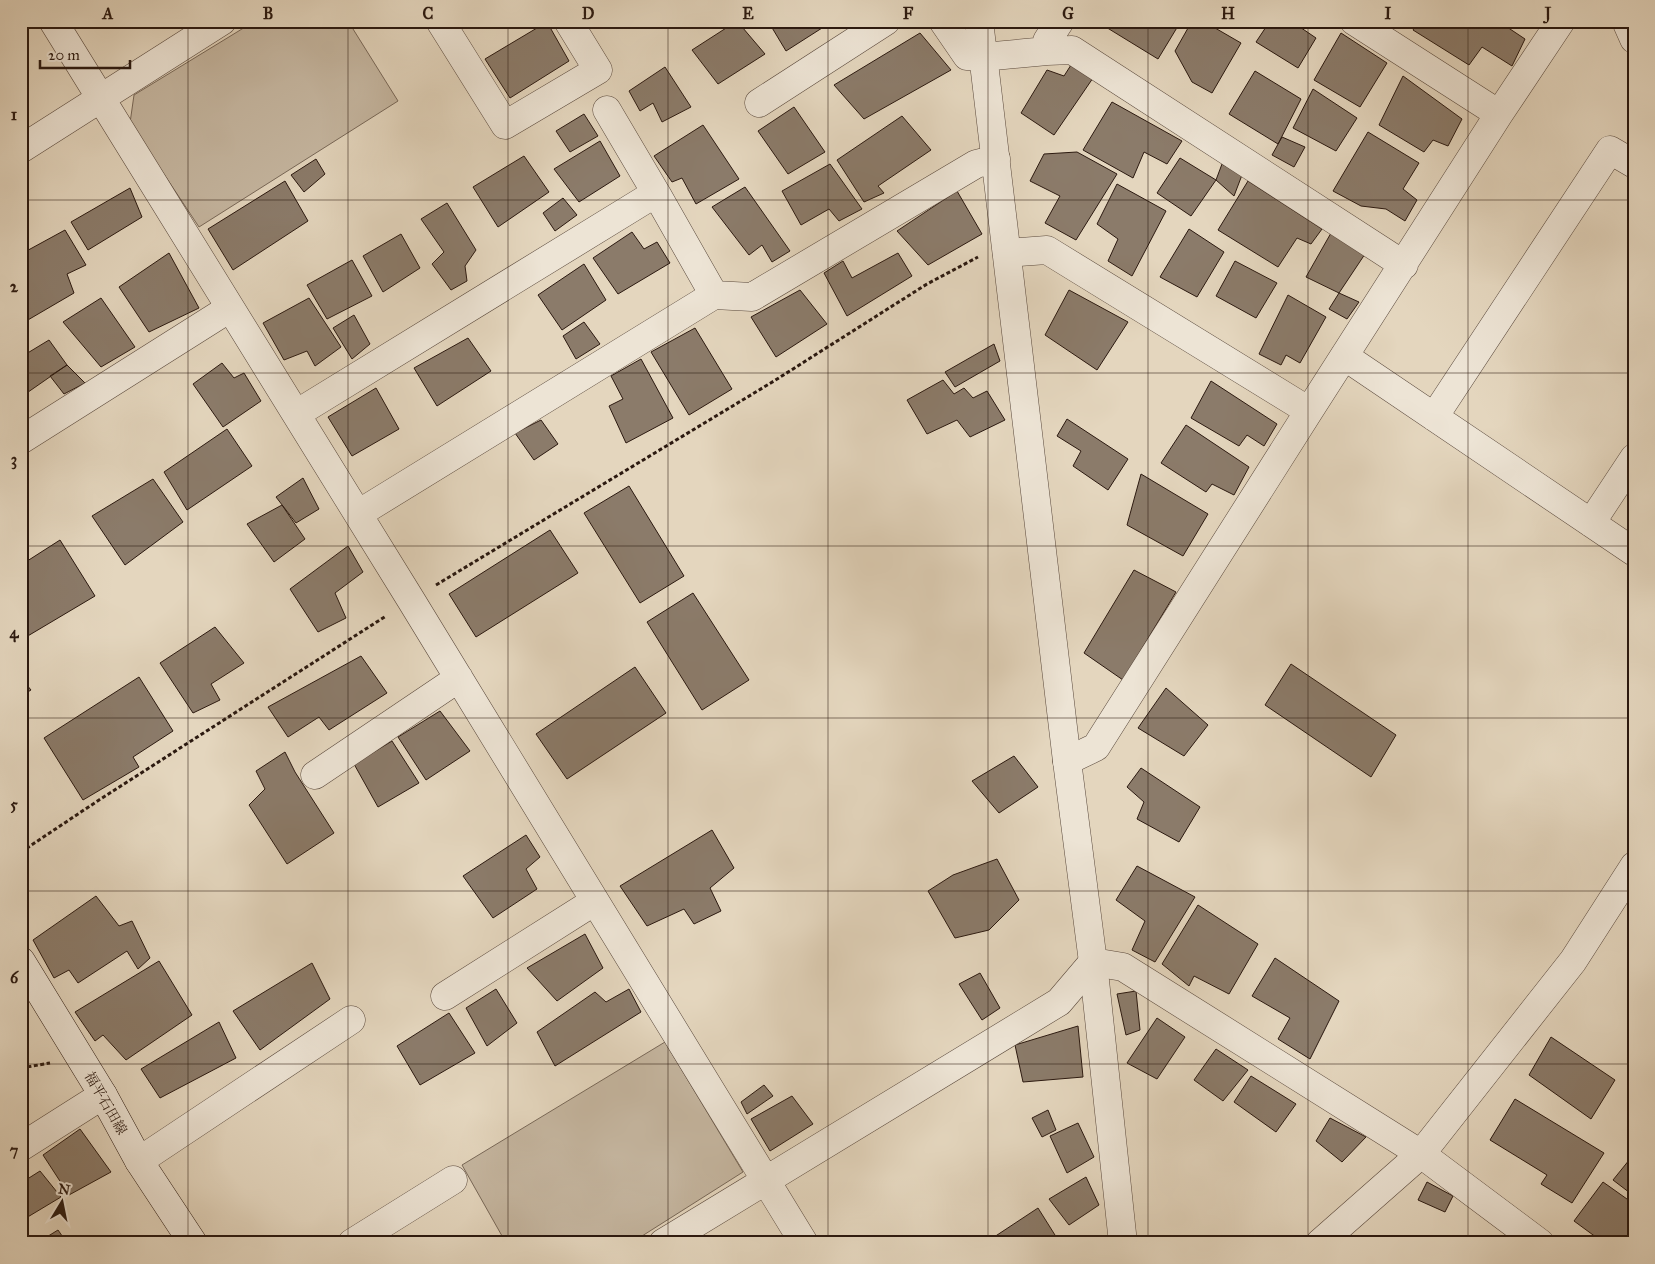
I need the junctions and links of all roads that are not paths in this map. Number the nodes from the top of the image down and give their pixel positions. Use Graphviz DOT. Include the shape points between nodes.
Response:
graph roads {
  1 [pos="53,21"];
  2 [pos="222,21"];
  3 [pos="440,21"];
  4 [pos="568,21"];
  5 [pos="886,21"];
  6 [pos="943,21"];
  7 [pos="979,21"];
  8 [pos="1060,21"];
  9 [pos="1354,21"];
  10 [pos="1561,21"];
  11 [pos="1626,21"];
  12 [pos="1634,38"];
  13 [pos="1047,52"];
  14 [pos="983,56"];
  15 [pos="100,98"];
  16 [pos="759,103"];
  17 [pos="607,110"];
  18 [pos="1499,114"];
  19 [pos="21,148"];
  20 [pos="996,159"];
  21 [pos="1634,164"];
  22 [pos="656,193"];
  23 [pos="1006,247"];
  24 [pos="1404,265"];
  25 [pos="714,296"];
  26 [pos="230,308"];
  27 [pos="1344,356"];
  28 [pos="1309,411"];
  29 [pos="296,414"];
  30 [pos="1434,417"];
  31 [pos="21,440"];
  32 [pos="1634,458"];
  33 [pos="358,514"];
  34 [pos="1591,523"];
  35 [pos="1634,552"];
  36 [pos="459,678"];
  37 [pos="1066,761"];
  38 [pos="315,775"];
  39 [pos="1634,866"];
  40 [pos="595,901"];
  41 [pos="21,961"];
  42 [pos="1093,962"];
  43 [pos="445,996"];
  44 [pos="351,1020"];
  45 [pos="103,1095"];
  46 [pos="21,1147"];
  47 [pos="1421,1154"];
  48 [pos="139,1161"];
  49 [pos="453,1180"];
  50 [pos="766,1180"];
  51 [pos="193,1243"];
  52 [pos="352,1243"];
  53 [pos="662,1243"];
  54 [pos="804,1243"];
  55 [pos="1123,1243"];
  56 [pos="1320,1243"];
  57 [pos="1540,1243"];
  1 -- 15 [label="street"];
  2 -- 15 [label="street"];
  3 -- 4 [label="street" via="505,125 598,70"];
  5 -- 16 [label="street"];
  6 -- 14 [label="street" via="967,56"];
  7 -- 14 [label="street"];
  8 -- 13 [label="street" via="1047,41"];
  9 -- 18 [label="street"];
  10 -- 18 [label="street"];
  11 -- 12 [label="street"];
  13 -- 14 [label="street"];
  13 -- 24 [label="street" via="1072,50"];
  14 -- 20 [label="street"];
  15 -- 19 [label="street"];
  15 -- 26 [label="street"];
  17 -- 22 [label="street"];
  18 -- 24 [label="street"];
  20 -- 23 [label="street"];
  20 -- 25 [label="street" via="976,164 752,298"];
  21 -- 30 [label="street" via="1610,150"];
  22 -- 25 [label="street"];
  22 -- 29 [label="street"];
  23 -- 28 [label="street" via="1047,250"];
  23 -- 37 [label="street"];
  24 -- 27 [label="street"];
  25 -- 33 [label="street"];
  26 -- 29 [label="street"];
  26 -- 31 [label="street"];
  27 -- 28 [label="street"];
  27 -- 30 [label="street"];
  28 -- 37 [label="street" via="1096,747"];
  29 -- 33 [label="street"];
  30 -- 34 [label="street"];
  32 -- 34 [label="street"];
  33 -- 36 [label="street"];
  34 -- 35 [label="street"];
  36 -- 38 [label="street"];
  36 -- 40 [label="street"];
  37 -- 42 [label="street"];
  39 -- 47 [label="street" via="1573,961"];
  40 -- 43 [label="street"];
  40 -- 50 [label="street"];
  41 -- 45 [label="street, 福平石田線"];
  42 -- 47 [label="street" via="1122,967"];
  42 -- 50 [label="street" via="1059,1002"];
  42 -- 55 [label="street"];
  44 -- 48 [label="street"];
  45 -- 46 [label="street"];
  45 -- 48 [label="street, 福平石田線"];
  47 -- 56 [label="street"];
  47 -- 57 [label="street"];
  48 -- 51 [label="street, 福平石田線"];
  49 -- 52 [label="street"];
  50 -- 53 [label="street"];
  50 -- 54 [label="street"];
}
